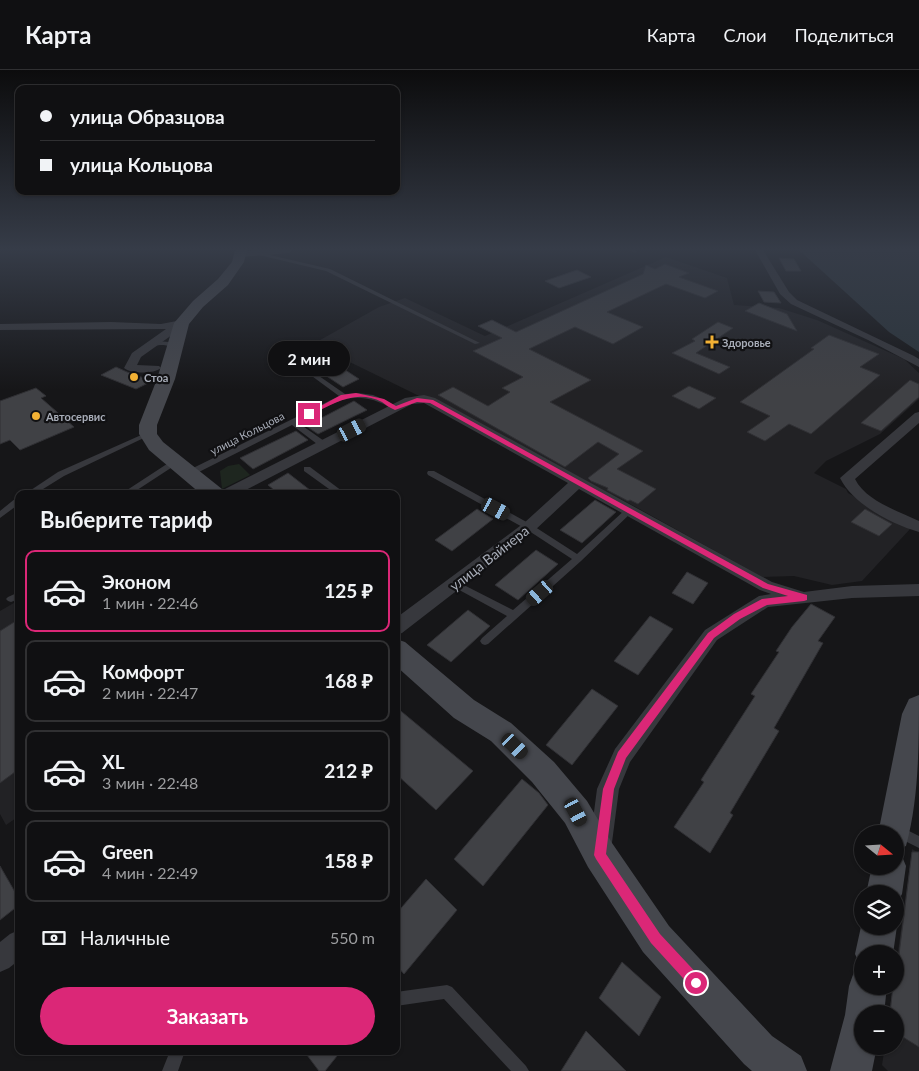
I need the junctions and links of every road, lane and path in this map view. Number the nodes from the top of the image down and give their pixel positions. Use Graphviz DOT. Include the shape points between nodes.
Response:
graph roads {
  1 [pos="206,297"];
  2 [pos="383,297"];
  3 [pos="787,297"];
  4 [pos="182,323"];
  5 [pos="0,327"];
  6 [pos="477,343"];
  7 [pos="150,344"];
  8 [pos="176,348"];
  9 [pos="919,364"];
  10 [pos="155,368"];
  11 [pos="308,370"];
  12 [pos="344,396"];
  13 [pos="395,408"];
  14 [pos="914,421"];
  15 [pos="292,422"];
  16 [pos="148,434"];
  17 [pos="324,444"];
  18 [pos="183,467"];
  19 [pos="307,469"];
  20 [pos="431,473"];
  21 [pos="578,482"];
  22 [pos="35,490"];
  23 [pos="134,490"];
  24 [pos="210,490"];
  25 [pos="234,490"];
  26 [pos="336,490"];
  27 [pos="15,503"];
  28 [pos="629,511"];
  29 [pos="0,515"];
  30 [pos="529,527"];
  31 [pos="919,527"];
  32 [pos="578,559"];
  33 [pos="455,584"];
  34 [pos="919,590"];
  35 [pos="804,598"];
  36 [pos="514,615"];
  37 [pos="400,625"];
  38 [pos="485,641"];
  39 [pos="400,653"];
  40 [pos="919,708"];
  41 [pos="904,826"];
  42 [pos="600,855"];
  43 [pos="15,946"];
  44 [pos="0,959"];
  45 [pos="400,998"];
  46 [pos="176,1055"];
  47 [pos="855,1055"];
  48 [pos="170,1071"];
  49 [pos="521,1071"];
  50 [pos="786,1071"];
  51 [pos="851,1071"];
  1 -- 4 [label="main road"];
  2 -- 6 [label="lane"];
  3 -- 9 [label="street"];
  4 -- 5 [label="street" via="161,326"];
  4 -- 7 [label="street"];
  4 -- 8 [label="main road"];
  7 -- 8 [label="lane" via="166,342"];
  7 -- 10 [label="street" via="136,355 130,368"];
  8 -- 16 [label="main road" via="148,425"];
  11 -- 12 [label="lane"];
  12 -- 13 [label="lane, улица Кольцова" via="371,396"];
  12 -- 15 [label="lane, улица Кольцова"];
  13 -- 17 [label="street"];
  13 -- 21 [label="street" via="417,400 431,402"];
  14 -- 31 [label="street" via="847,478 849,486 861,496"];
  15 -- 17 [label="lane"];
  15 -- 18 [label="lane, улица Кольцова"];
  16 -- 18 [label="main road" via="156,446"];
  16 -- 22 [label="lane" via="61,474"];
  17 -- 25 [label="street"];
  18 -- 23 [label="lane"];
  18 -- 24 [label="main road"];
  19 -- 26 [label="lane"];
  20 -- 30 [label="lane"];
  21 -- 28 [label="street"];
  21 -- 30 [label="street, улица Вайнера"];
  27 -- 29 [label="lane"];
  28 -- 32 [label="lane"];
  28 -- 35 [label="street" via="766,586"];
  30 -- 32 [label="lane"];
  30 -- 33 [label="street, улица Вайнера"];
  32 -- 36 [label="lane"];
  33 -- 36 [label="lane"];
  33 -- 37 [label="street, улица Вайнера"];
  34 -- 35 [label="street" via="852,592"];
  35 -- 42 [label="street" via="765,602 711,635 622,756 608,789"];
  36 -- 38 [label="lane"];
  39 -- 42 [label="main road" via="464,709 501,732 543,772 576,812"];
  40 -- 41 [label="main road"];
  42 -- 50 [label="main road" via="656,939 758,1050"];
  43 -- 44 [label="street"];
  45 -- 49 [label="lane" via="447,992"];
  46 -- 48 [label="lane"];
  47 -- 51 [label="main road"];
}
